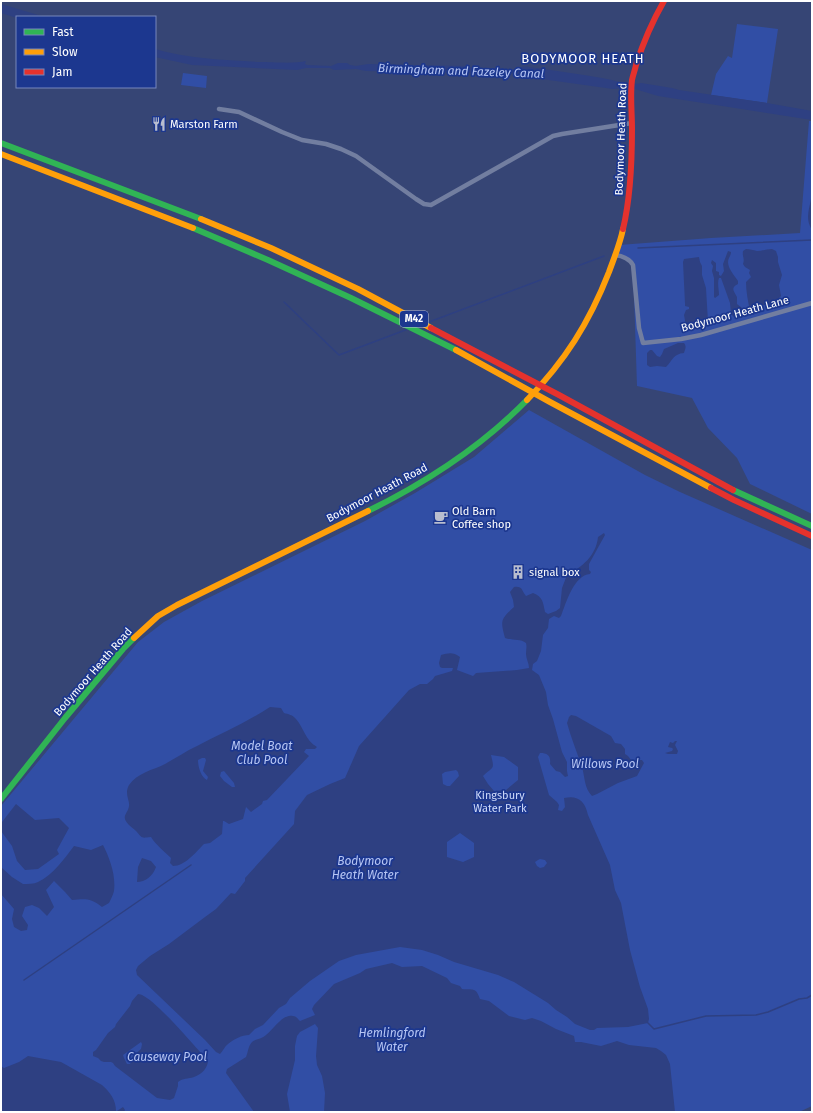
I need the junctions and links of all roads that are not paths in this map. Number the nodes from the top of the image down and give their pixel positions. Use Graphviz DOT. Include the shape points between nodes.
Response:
graph roads {
  1 [pos="664,1"];
  2 [pos="219,109"];
  3 [pos="632,123"];
  4 [pos="1,143"];
  5 [pos="1,154"];
  6 [pos="615,255"];
  7 [pos="812,303"];
  8 [pos="812,526"];
  9 [pos="812,536"];
  10 [pos="1,799"];
  1 -- 3 [label="main road, Bodymoor Heath Road" via="644,41 632,81"];
  2 -- 3 [label="street" via="239,112 302,140 341,149 356,156 416,200 431,205 553,136"];
  3 -- 6 [label="main road, Bodymoor Heath Road" via="629,198 623,231"];
  4 -- 8 [label="main road, M42" via="187,213 271,248 358,289 739,493"];
  5 -- 9 [label="main road, M42" via="180,222 282,266 448,346 734,500"];
  6 -- 7 [label="street, Bodymoor Heath Lane" via="627,258 633,264 639,328 643,343 701,335"];
  6 -- 10 [label="main road, Bodymoor Heath Road" via="591,314 570,348 547,378 511,417 477,445 420,484 158,616 118,655"];
}
